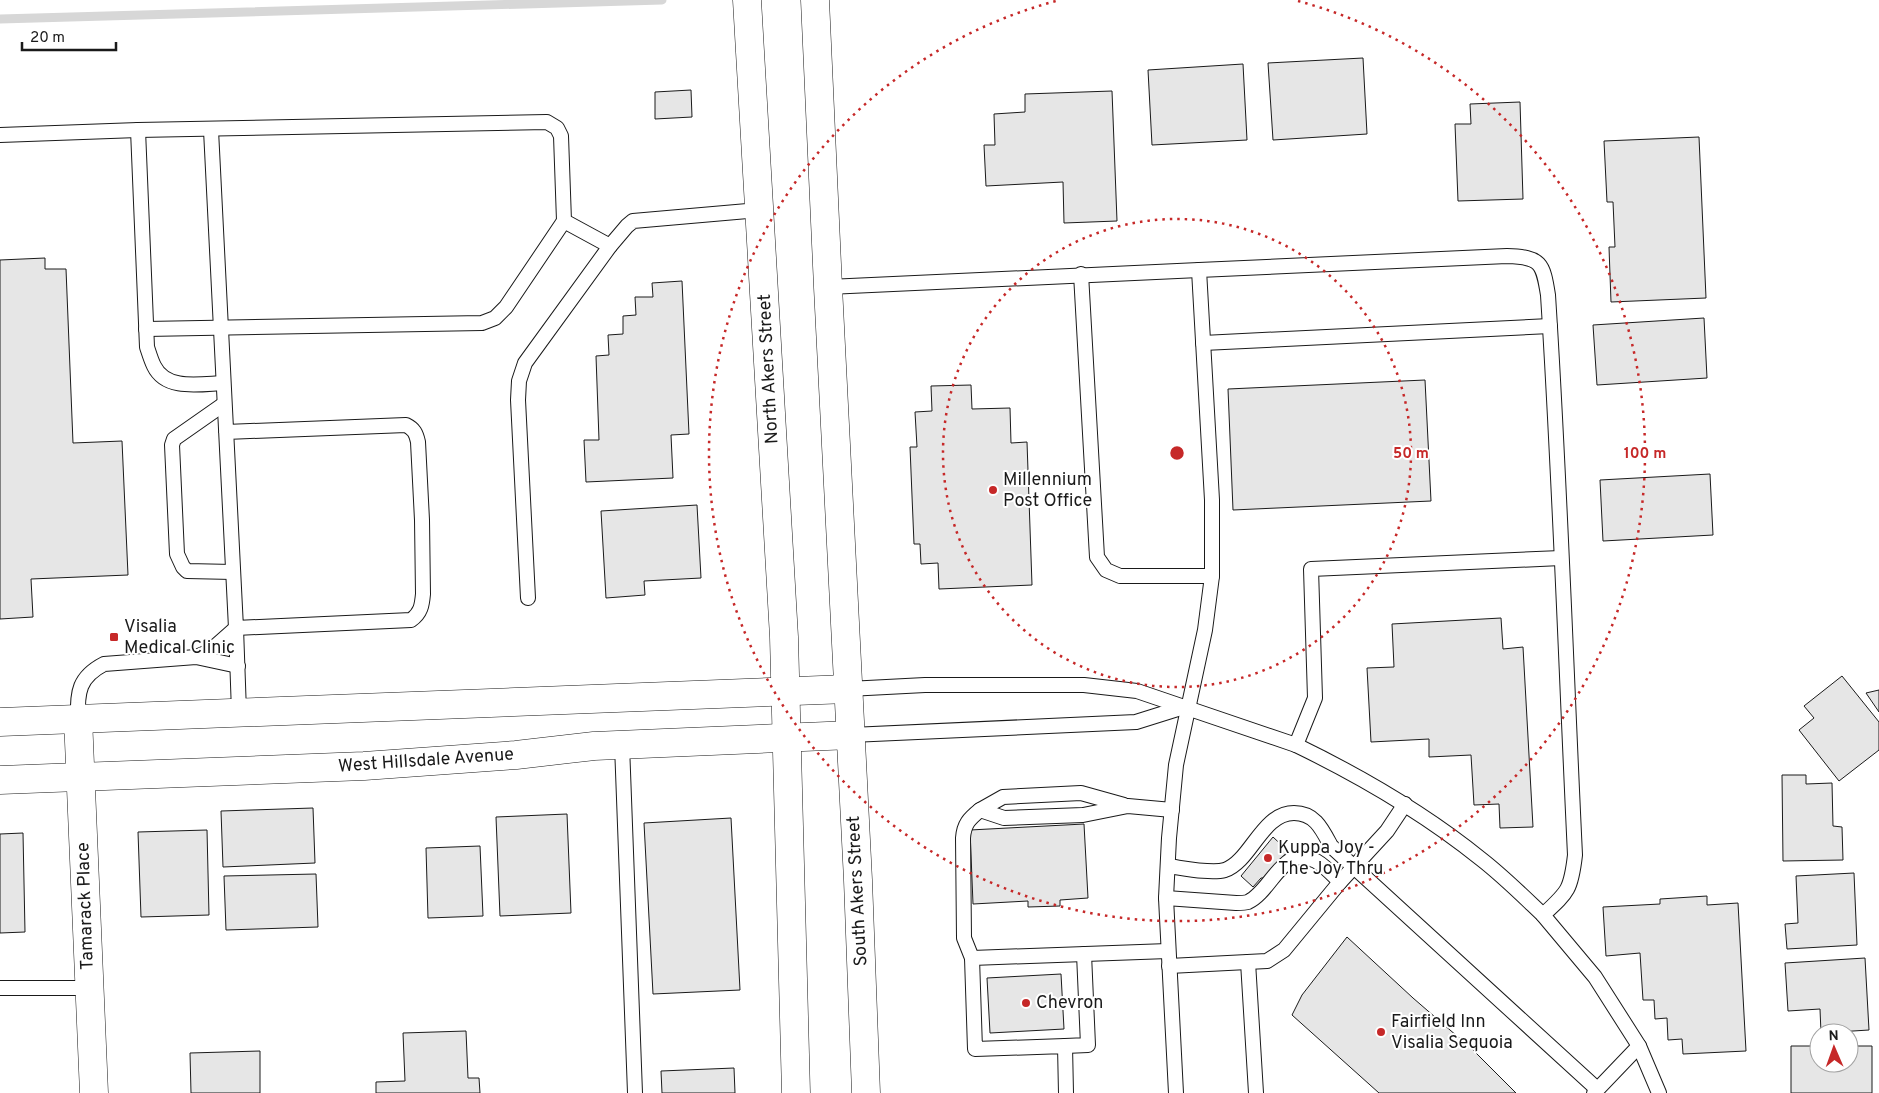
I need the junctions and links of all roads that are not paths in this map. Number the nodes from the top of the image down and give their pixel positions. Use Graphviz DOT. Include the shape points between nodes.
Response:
graph roads {
  1 [pos="748,0"];
  2 [pos="815,0"];
  3 [pos="138,130"];
  4 [pos="211,130"];
  5 [pos="0,135"];
  6 [pos="759,210"];
  7 [pos="564,221"];
  8 [pos="610,246"];
  9 [pos="1199,270"];
  10 [pos="1080,274"];
  11 [pos="828,287"];
  12 [pos="1550,326"];
  13 [pos="220,327"];
  14 [pos="146,329"];
  15 [pos="1203,343"];
  16 [pos="223,383"];
  17 [pos="224,404"];
  18 [pos="226,432"];
  19 [pos="1561,558"];
  20 [pos="233,572"];
  21 [pos="1212,576"];
  22 [pos="528,598"];
  23 [pos="236,628"];
  24 [pos="196,657"];
  25 [pos="238,666"];
  26 [pos="848,689"];
  27 [pos="786,692"];
  28 [pos="1187,706"];
  29 [pos="239,712"];
  30 [pos="78,718"];
  31 [pos="0,722"];
  32 [pos="851,735"];
  33 [pos="787,738"];
  34 [pos="622,745"];
  35 [pos="1296,745"];
  36 [pos="80,777"];
  37 [pos="0,780"];
  38 [pos="1405,804"];
  39 [pos="1128,806"];
  40 [pos="980,810"];
  41 [pos="1172,810"];
  42 [pos="1168,866"];
  43 [pos="1355,868"];
  44 [pos="1340,882"];
  45 [pos="1166,898"];
  46 [pos="1543,915"];
  47 [pos="1168,951"];
  48 [pos="1084,954"];
  49 [pos="972,958"];
  50 [pos="1248,962"];
  51 [pos="1170,966"];
  52 [pos="0,988"];
  53 [pos="90,988"];
  54 [pos="1064,1046"];
  55 [pos="1640,1046"];
  56 [pos="1595,1091"];
  57 [pos="94,1093"];
  58 [pos="635,1093"];
  59 [pos="796,1093"];
  60 [pos="866,1093"];
  61 [pos="1066,1093"];
  62 [pos="1176,1093"];
  63 [pos="1256,1093"];
  64 [pos="1659,1093"];
  1 -- 6 [label="main road, North Akers Street"];
  2 -- 11 [label="main road"];
  3 -- 4 [label="lane"];
  3 -- 5 [label="lane"];
  3 -- 14 [label="lane"];
  4 -- 7 [label="lane" via="547,122 557,128 560,136"];
  4 -- 13 [label="lane"];
  6 -- 8 [label="lane" via="633,221"];
  6 -- 27 [label="main road, North Akers Street"];
  7 -- 8 [label="lane"];
  7 -- 13 [label="lane" via="506,307 495,318 482,323"];
  8 -- 22 [label="lane" via="525,363 519,381"];
  9 -- 10 [label="lane"];
  9 -- 12 [label="lane" via="1526,256 1538,262 1545,272"];
  9 -- 15 [label="lane"];
  10 -- 11 [label="lane"];
  10 -- 21 [label="lane" via="1097,557 1106,570 1120,576"];
  11 -- 26 [label="main road"];
  12 -- 15 [label="lane"];
  12 -- 19 [label="lane"];
  13 -- 14 [label="lane"];
  13 -- 16 [label="lane"];
  14 -- 16 [label="lane" via="147,347 154,368 165,378 180,384"];
  15 -- 21 [label="lane" via="1212,500"];
  16 -- 17 [label="lane"];
  17 -- 18 [label="lane"];
  17 -- 20 [label="lane" via="174,439 177,554 187,571"];
  18 -- 20 [label="lane"];
  18 -- 23 [label="lane" via="406,425 412,428 418,442 422,520 422,606 411,620"];
  19 -- 35 [label="lane" via="1311,569 1316,698"];
  19 -- 46 [label="lane" via="1575,855 1573,879 1565,895"];
  20 -- 23 [label="lane"];
  21 -- 28 [label="lane" via="1205,630"];
  23 -- 24 [label="lane" via="210,651"];
  23 -- 25 [label="lane"];
  24 -- 25 [label="lane"];
  24 -- 30 [label="lane" via="104,664 91,670 79,691"];
  25 -- 29 [label="lane"];
  26 -- 27 [label="main road"];
  26 -- 28 [label="lane" via="925,685 1084,685 1137,690"];
  26 -- 32 [label="main road, South Akers Street"];
  27 -- 29 [label="main road"];
  27 -- 33 [label="main road, North Akers Street"];
  28 -- 32 [label="lane" via="1136,722"];
  28 -- 35 [label="lane"];
  28 -- 41 [label="lane"];
  29 -- 30 [label="main road"];
  30 -- 31 [label="main road"];
  30 -- 36 [label="main road, Tamarack Place"];
  32 -- 33 [label="main road, West Hillsdale Avenue"];
  32 -- 60 [label="main road, South Akers Street"];
  33 -- 34 [label="main road, West Hillsdale Avenue"];
  33 -- 59 [label="main road"];
  34 -- 36 [label="main road, West Hillsdale Avenue" via="364,766"];
  34 -- 58 [label="lane"];
  35 -- 38 [label="lane" via="1350,771"];
  36 -- 37 [label="main road, West Hillsdale Avenue"];
  36 -- 53 [label="main road, Tamarack Place"];
  38 -- 43 [label="lane"];
  38 -- 46 [label="lane" via="1482,859"];
  39 -- 40 [label="lane" via="1083,815 1004,818"];
  39 -- 40 [label="lane" via="1081,793 1003,797"];
  39 -- 41 [label="lane"];
  40 -- 49 [label="lane" via="968,819 963,838 964,938"];
  41 -- 42 [label="lane"];
  42 -- 43 [label="lane" via="1226,870 1274,819 1287,813 1304,813 1315,819 1331,846"];
  42 -- 45 [label="lane"];
  43 -- 44 [label="lane"];
  43 -- 56 [label="lane"];
  44 -- 45 [label="lane" via="1318,862 1306,857 1294,858 1247,902"];
  44 -- 50 [label="lane" via="1284,950 1267,961"];
  45 -- 47 [label="lane"];
  46 -- 55 [label="lane" via="1594,977"];
  47 -- 48 [label="lane"];
  47 -- 51 [label="lane"];
  48 -- 49 [label="lane"];
  48 -- 54 [label="lane" via="1088,1046"];
  49 -- 54 [label="lane" via="975,1049"];
  50 -- 51 [label="lane"];
  50 -- 63 [label="lane"];
  51 -- 62 [label="lane"];
  52 -- 53 [label="lane"];
  53 -- 57 [label="main road, Tamarack Place"];
  54 -- 61 [label="lane"];
  55 -- 56 [label="lane"];
  55 -- 64 [label="lane"];
}
